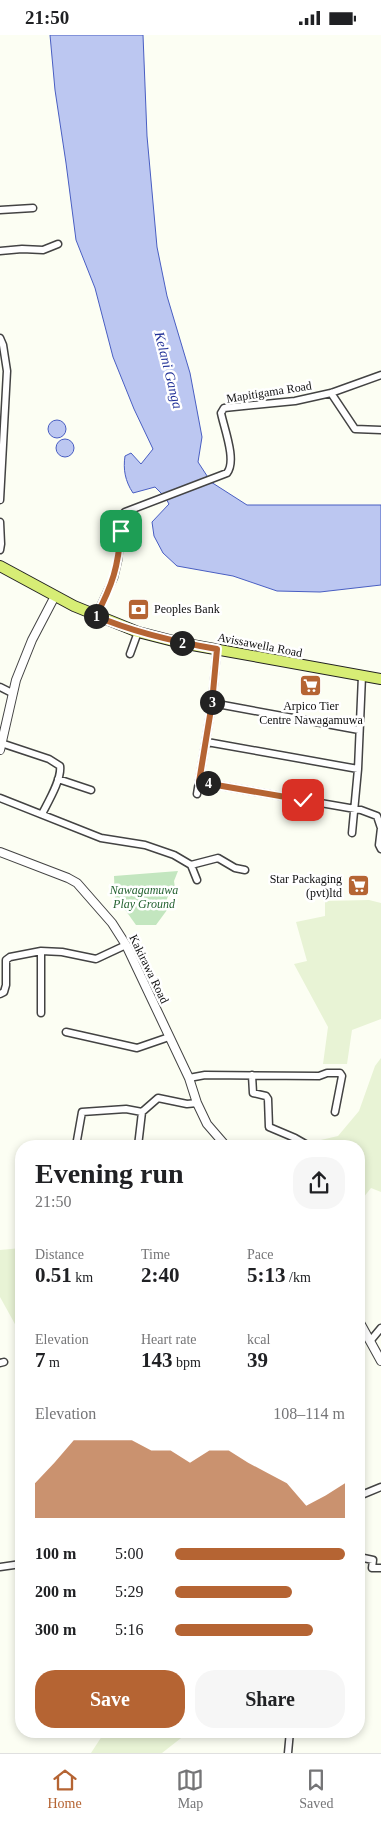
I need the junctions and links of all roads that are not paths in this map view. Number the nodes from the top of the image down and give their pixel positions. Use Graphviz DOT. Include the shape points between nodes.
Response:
graph roads {
  1 [pos="32,208"];
  2 [pos="0,210"];
  3 [pos="58,244"];
  4 [pos="0,251"];
  5 [pos="0,338"];
  6 [pos="381,375"];
  7 [pos="330,393"];
  8 [pos="381,430"];
  9 [pos="0,500"];
  10 [pos="0,522"];
  11 [pos="0,550"];
  12 [pos="0,566"];
  13 [pos="55,596"];
  14 [pos="96,616"];
  15 [pos="138,632"];
  16 [pos="217,649"];
  17 [pos="130,654"];
  18 [pos="362,676"];
  19 [pos="381,679"];
  20 [pos="0,687"];
  21 [pos="12,693"];
  22 [pos="212,703"];
  23 [pos="359,730"];
  24 [pos="207,742"];
  25 [pos="1,747"];
  26 [pos="358,769"];
  27 [pos="58,779"];
  28 [pos="199,782"];
  29 [pos="91,790"];
  30 [pos="197,794"];
  31 [pos="0,798"];
  32 [pos="354,810"];
  33 [pos="42,815"];
  34 [pos="352,833"];
  35 [pos="381,849"];
  36 [pos="0,852"];
  37 [pos="191,865"];
  38 [pos="245,870"];
  39 [pos="197,880"];
  40 [pos="126,945"];
  41 [pos="41,951"];
  42 [pos="0,993"];
  43 [pos="41,1013"];
  44 [pos="66,1031"];
  45 [pos="169,1037"];
  46 [pos="252,1075"];
  47 [pos="189,1078"];
  48 [pos="197,1103"];
  49 [pos="142,1111"];
  50 [pos="335,1112"];
  51 [pos="77,1140"];
  52 [pos="139,1140"];
  53 [pos="221,1140"];
  54 [pos="299,1140"];
  55 [pos="381,1327"];
  56 [pos="365,1330"];
  57 [pos="371,1340"];
  58 [pos="381,1361"];
  59 [pos="381,1487"];
  60 [pos="365,1494"];
  61 [pos="365,1558"];
  62 [pos="15,1565"];
  63 [pos="0,1567"];
  64 [pos="381,1569"];
  65 [pos="289,1738"];
  66 [pos="288,1753"];
  1 -- 2 [label="street"];
  3 -- 4 [label="street" via="43,250"];
  5 -- 9 [label="street" via="7,371"];
  6 -- 7 [label="street, Mapitigama Road"];
  7 -- 8 [label="street" via="355,429"];
  7 -- 14 [label="street, Mapitigama Road" via="295,401 224,408 221,413 232,461 229,470 125,512 118,519 121,531 118,560"];
  10 -- 11 [label="street"];
  12 -- 13 [label="main road, Avissawella Road"];
  13 -- 14 [label="main road, Avissawella Road"];
  13 -- 21 [label="street" via="29,647"];
  14 -- 15 [label="main road, Avissawella Road"];
  15 -- 16 [label="main road, Avissawella Road"];
  15 -- 17 [label="street"];
  16 -- 18 [label="main road, Avissawella Road"];
  16 -- 22 [label="street"];
  18 -- 19 [label="main road, Avissawella Road"];
  18 -- 23 [label="street"];
  20 -- 21 [label="street"];
  21 -- 25 [label="street"];
  22 -- 23 [label="street"];
  22 -- 24 [label="street"];
  23 -- 26 [label="street"];
  24 -- 26 [label="street"];
  24 -- 28 [label="street"];
  25 -- 27 [label="street" via="50,759 60,766"];
  26 -- 32 [label="street"];
  27 -- 29 [label="street"];
  27 -- 33 [label="street"];
  28 -- 30 [label="street"];
  28 -- 32 [label="street"];
  31 -- 33 [label="street"];
  32 -- 34 [label="street"];
  32 -- 35 [label="street" via="377,816 381,828 378,845"];
  33 -- 37 [label="street" via="102,838 145,845"];
  36 -- 40 [label="street, Kakirawa Road" via="77,883 112,923"];
  37 -- 38 [label="street" via="218,857 235,868"];
  37 -- 39 [label="street"];
  40 -- 41 [label="street" via="96,959"];
  40 -- 45 [label="street, Kakirawa Road"];
  41 -- 42 [label="street" via="6,960 6,985 4,992"];
  41 -- 43 [label="street"];
  44 -- 45 [label="street" via="138,1047"];
  45 -- 47 [label="street, Kakirawa Road"];
  46 -- 47 [label="street"];
  46 -- 50 [label="street" via="319,1076 340,1073"];
  46 -- 54 [label="street" via="253,1093 268,1099 269,1127"];
  47 -- 48 [label="street, Kakirawa Road"];
  48 -- 49 [label="street" via="158,1098"];
  48 -- 53 [label="street, Kakirawa Road"];
  49 -- 51 [label="street" via="82,1112"];
  49 -- 52 [label="street"];
  55 -- 57 [label="street"];
  56 -- 57 [label="street"];
  57 -- 58 [label="street"];
  59 -- 60 [label="street"];
  61 -- 64 [label="street" via="373,1560 372,1568"];
  62 -- 63 [label="street"];
  65 -- 66 [label="street"];
}
